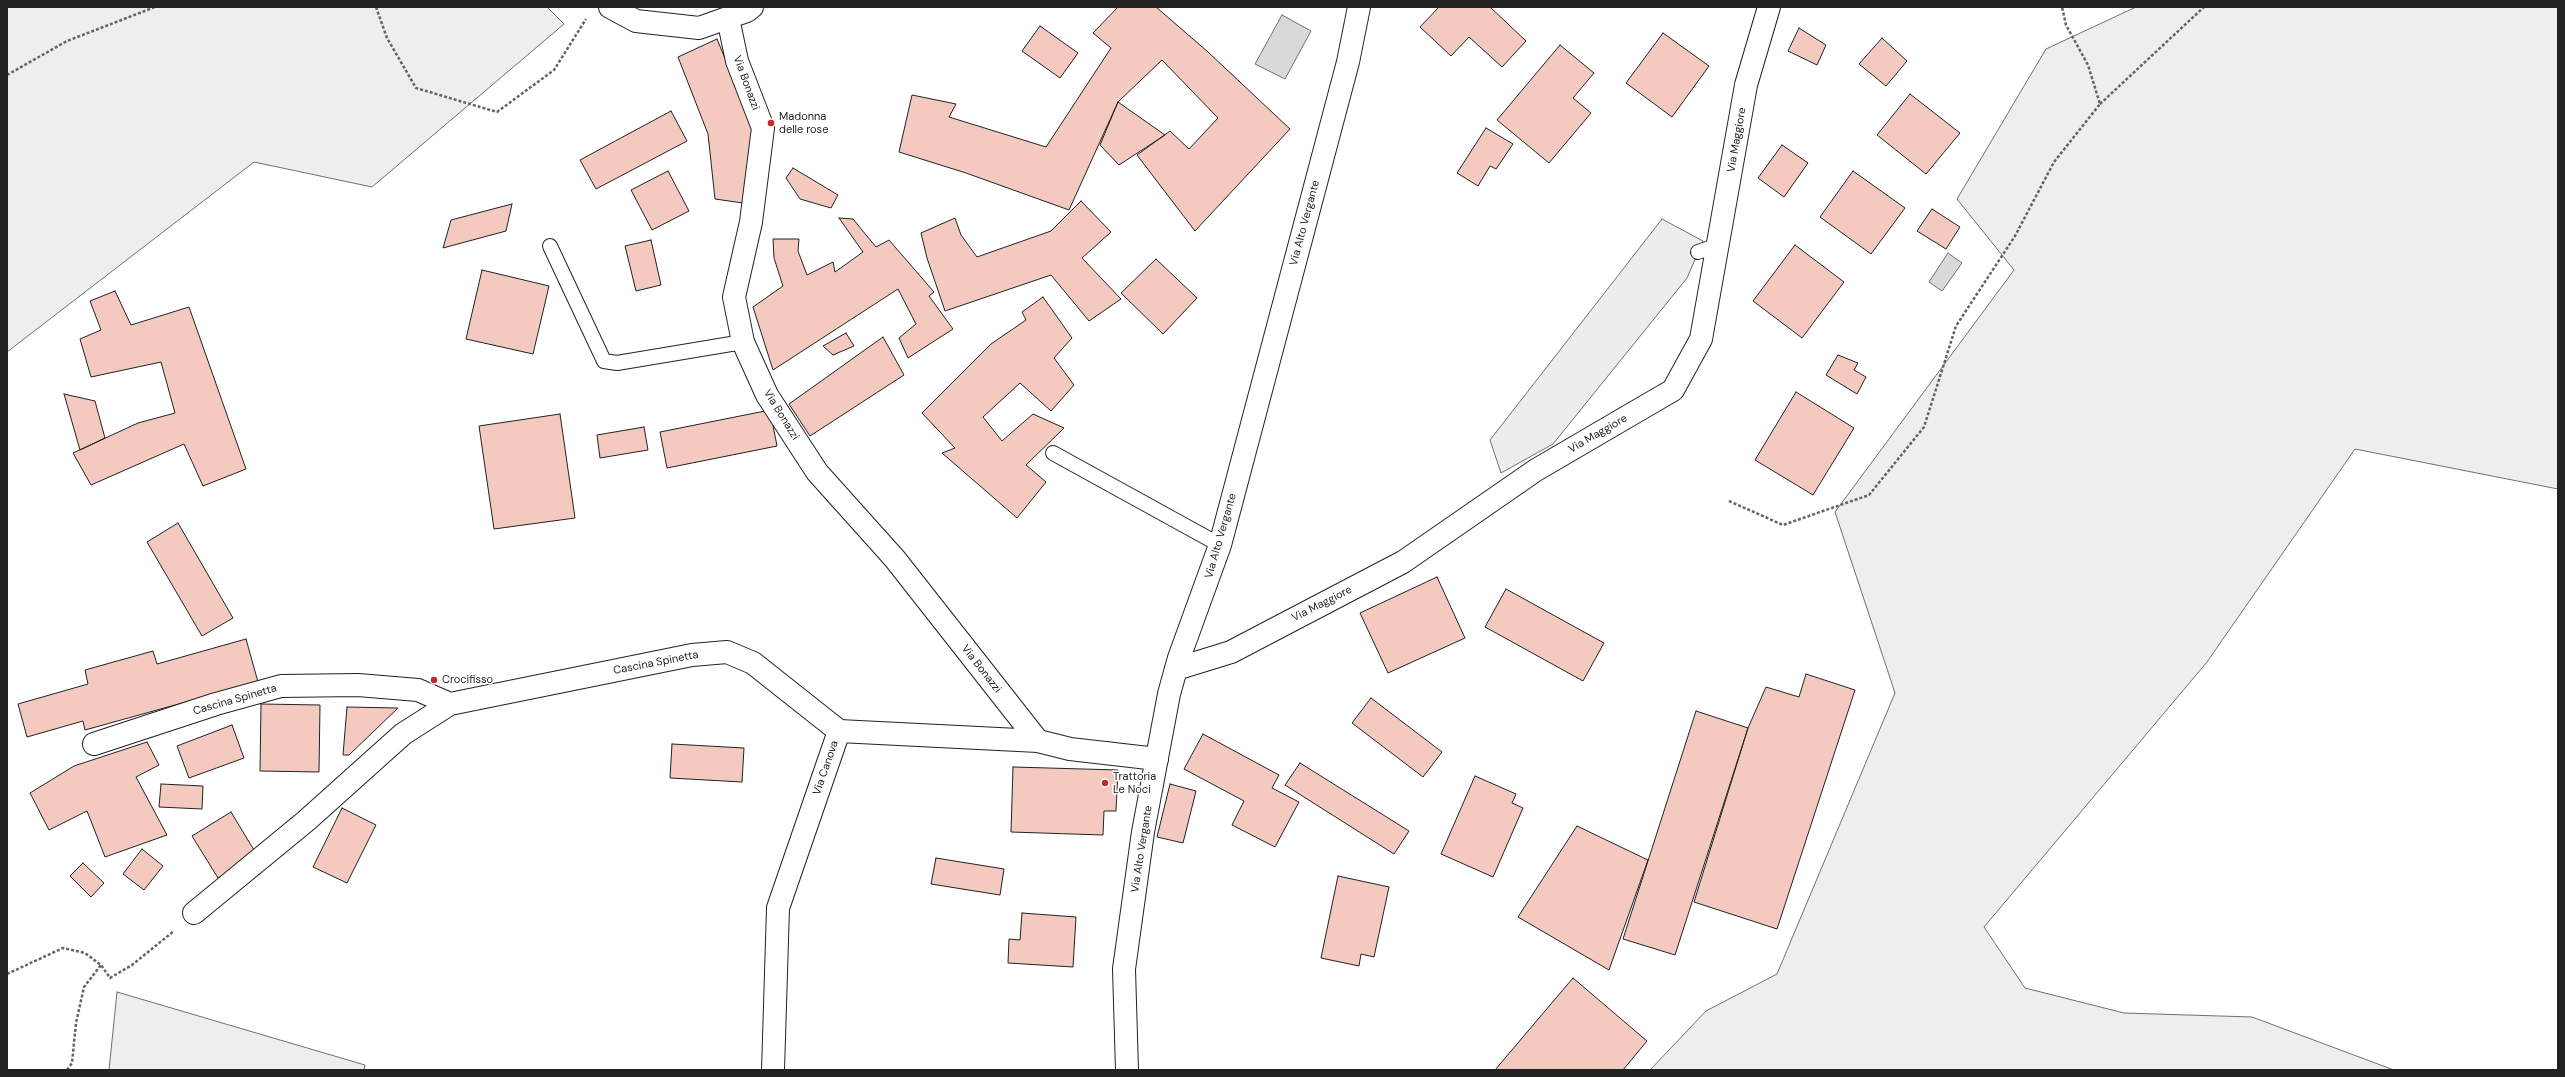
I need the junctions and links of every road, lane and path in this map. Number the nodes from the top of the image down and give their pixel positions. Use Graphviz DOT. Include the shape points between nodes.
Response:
graph roads {
  1 [pos="155,7"];
  2 [pos="376,7"];
  3 [pos="752,7"];
  4 [pos="1359,7"];
  5 [pos="1769,7"];
  6 [pos="2062,7"];
  7 [pos="2204,7"];
  8 [pos="600,10"];
  9 [pos="728,18"];
  10 [pos="7,76"];
  11 [pos="2100,104"];
  12 [pos="1719,245"];
  13 [pos="550,246"];
  14 [pos="1698,252"];
  15 [pos="743,342"];
  16 [pos="1053,453"];
  17 [pos="1729,501"];
  18 [pos="1220,545"];
  19 [pos="1183,664"];
  20 [pos="450,704"];
  21 [pos="839,732"];
  22 [pos="1038,742"];
  23 [pos="94,744"];
  24 [pos="1157,759"];
  25 [pos="194,913"];
  26 [pos="101,966"];
  27 [pos="7,974"];
  28 [pos="68,1070"];
  29 [pos="773,1070"];
  30 [pos="1127,1070"];
  1 -- 10 [label="path" via="67,41"];
  2 -- 8 [label="path" via="387,38 416,88 497,112 554,70"];
  3 -- 9 [label="street"];
  4 -- 18 [label="street, Via Alto Vergante" via="1348,62"];
  5 -- 12 [label="street, Via Maggiore" via="1746,85"];
  6 -- 11 [label="path" via="2066,25 2088,65"];
  7 -- 11 [label="path"];
  8 -- 9 [label="street" via="636,21 699,28"];
  9 -- 15 [label="street, Via Bonazzi" via="737,61 763,128 751,222 734,297"];
  11 -- 17 [label="path" via="2054,162 2015,236 1956,326 1924,427 1869,495 1783,525"];
  12 -- 14 [label="lane"];
  12 -- 19 [label="street, Via Maggiore" via="1701,339 1673,390 1533,464 1403,562 1231,652"];
  13 -- 15 [label="lane" via="604,361 617,363"];
  15 -- 22 [label="street, Via Bonazzi" via="768,395 817,472 895,559"];
  16 -- 18 [label="lane"];
  18 -- 19 [label="street, Via Alto Vergante"];
  19 -- 24 [label="street, Via Alto Vergante"];
  20 -- 21 [label="street, Cascina Spinetta" via="692,655 727,652 754,663"];
  20 -- 23 [label="street, Cascina Spinetta" via="418,690 358,685 281,686 216,704"];
  20 -- 25 [label="street, Cascina Spinetta" via="403,734 306,821"];
  21 -- 22 [label="street, Via Canova"];
  21 -- 29 [label="street, Via Canova" via="778,908"];
  22 -- 24 [label="street, Via Canova" via="1070,749"];
  24 -- 30 [label="street, Via Alto Vergante" via="1124,969"];
  25 -- 26 [label="path" via="132,966 110,978"];
  26 -- 27 [label="path" via="85,953 63,948"];
  26 -- 28 [label="path" via="84,986 76,1023 72,1063"];
}
